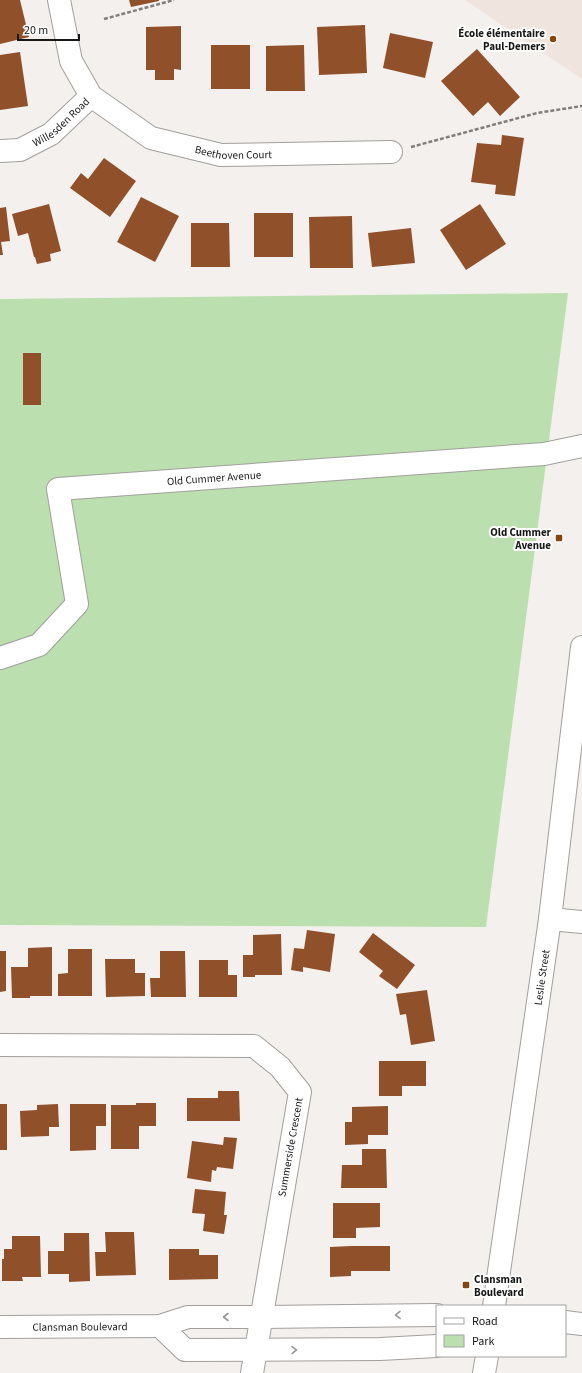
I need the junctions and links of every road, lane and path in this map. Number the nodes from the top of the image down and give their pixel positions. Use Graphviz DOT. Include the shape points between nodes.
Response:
graph roads {
  1 [pos="59,0"];
  2 [pos="174,0"];
  3 [pos="104,19"];
  4 [pos="91,96"];
  5 [pos="582,106"];
  6 [pos="0,151"];
  7 [pos="391,152"];
  8 [pos="582,446"];
  9 [pos="582,647"];
  10 [pos="0,658"];
  11 [pos="579,694"];
  12 [pos="550,919"];
  13 [pos="582,922"];
  14 [pos="0,1044"];
  15 [pos="494,1305"];
  16 [pos="436,1314"];
  17 [pos="261,1317"];
  18 [pos="566,1322"];
  19 [pos="582,1324"];
  20 [pos="160,1326"];
  21 [pos="0,1327"];
  22 [pos="436,1346"];
  23 [pos="255,1351"];
  24 [pos="487,1357"];
  25 [pos="252,1373"];
  26 [pos="484,1373"];
  1 -- 4 [label="street, Willesden Road" via="71,61"];
  2 -- 3 [label="path"];
  4 -- 6 [label="street, Willesden Road" via="51,134 20,150"];
  4 -- 7 [label="street, Beethoven Court" via="151,138 221,154"];
  5 -- 7 [label="path" via="537,114"];
  8 -- 10 [label="street, Old Cummer Avenue" via="544,454 58,489 77,604 39,645"];
  9 -- 11 [label="street, Leslie Street"];
  11 -- 12 [label="street, Leslie Street"];
  12 -- 13 [label="street"];
  12 -- 15 [label="street, Leslie Street"];
  14 -- 17 [label="street, Summerside Crescent" via="254,1046 280,1067 300,1092"];
  16 -- 17 [label="street, Clansman Boulevard, one-way"];
  17 -- 20 [label="street, Clansman Boulevard, one-way" via="188,1317"];
  17 -- 23 [label="street, Summerside Crescent"];
  18 -- 19 [label="street"];
  20 -- 21 [label="street, Clansman Boulevard"];
  20 -- 23 [label="street" via="185,1350"];
  23 -- 22 [label="street, one-way" via="380,1350"];
  23 -- 25 [label="street, Summerside Crescent"];
  24 -- 26 [label="street"];
}
